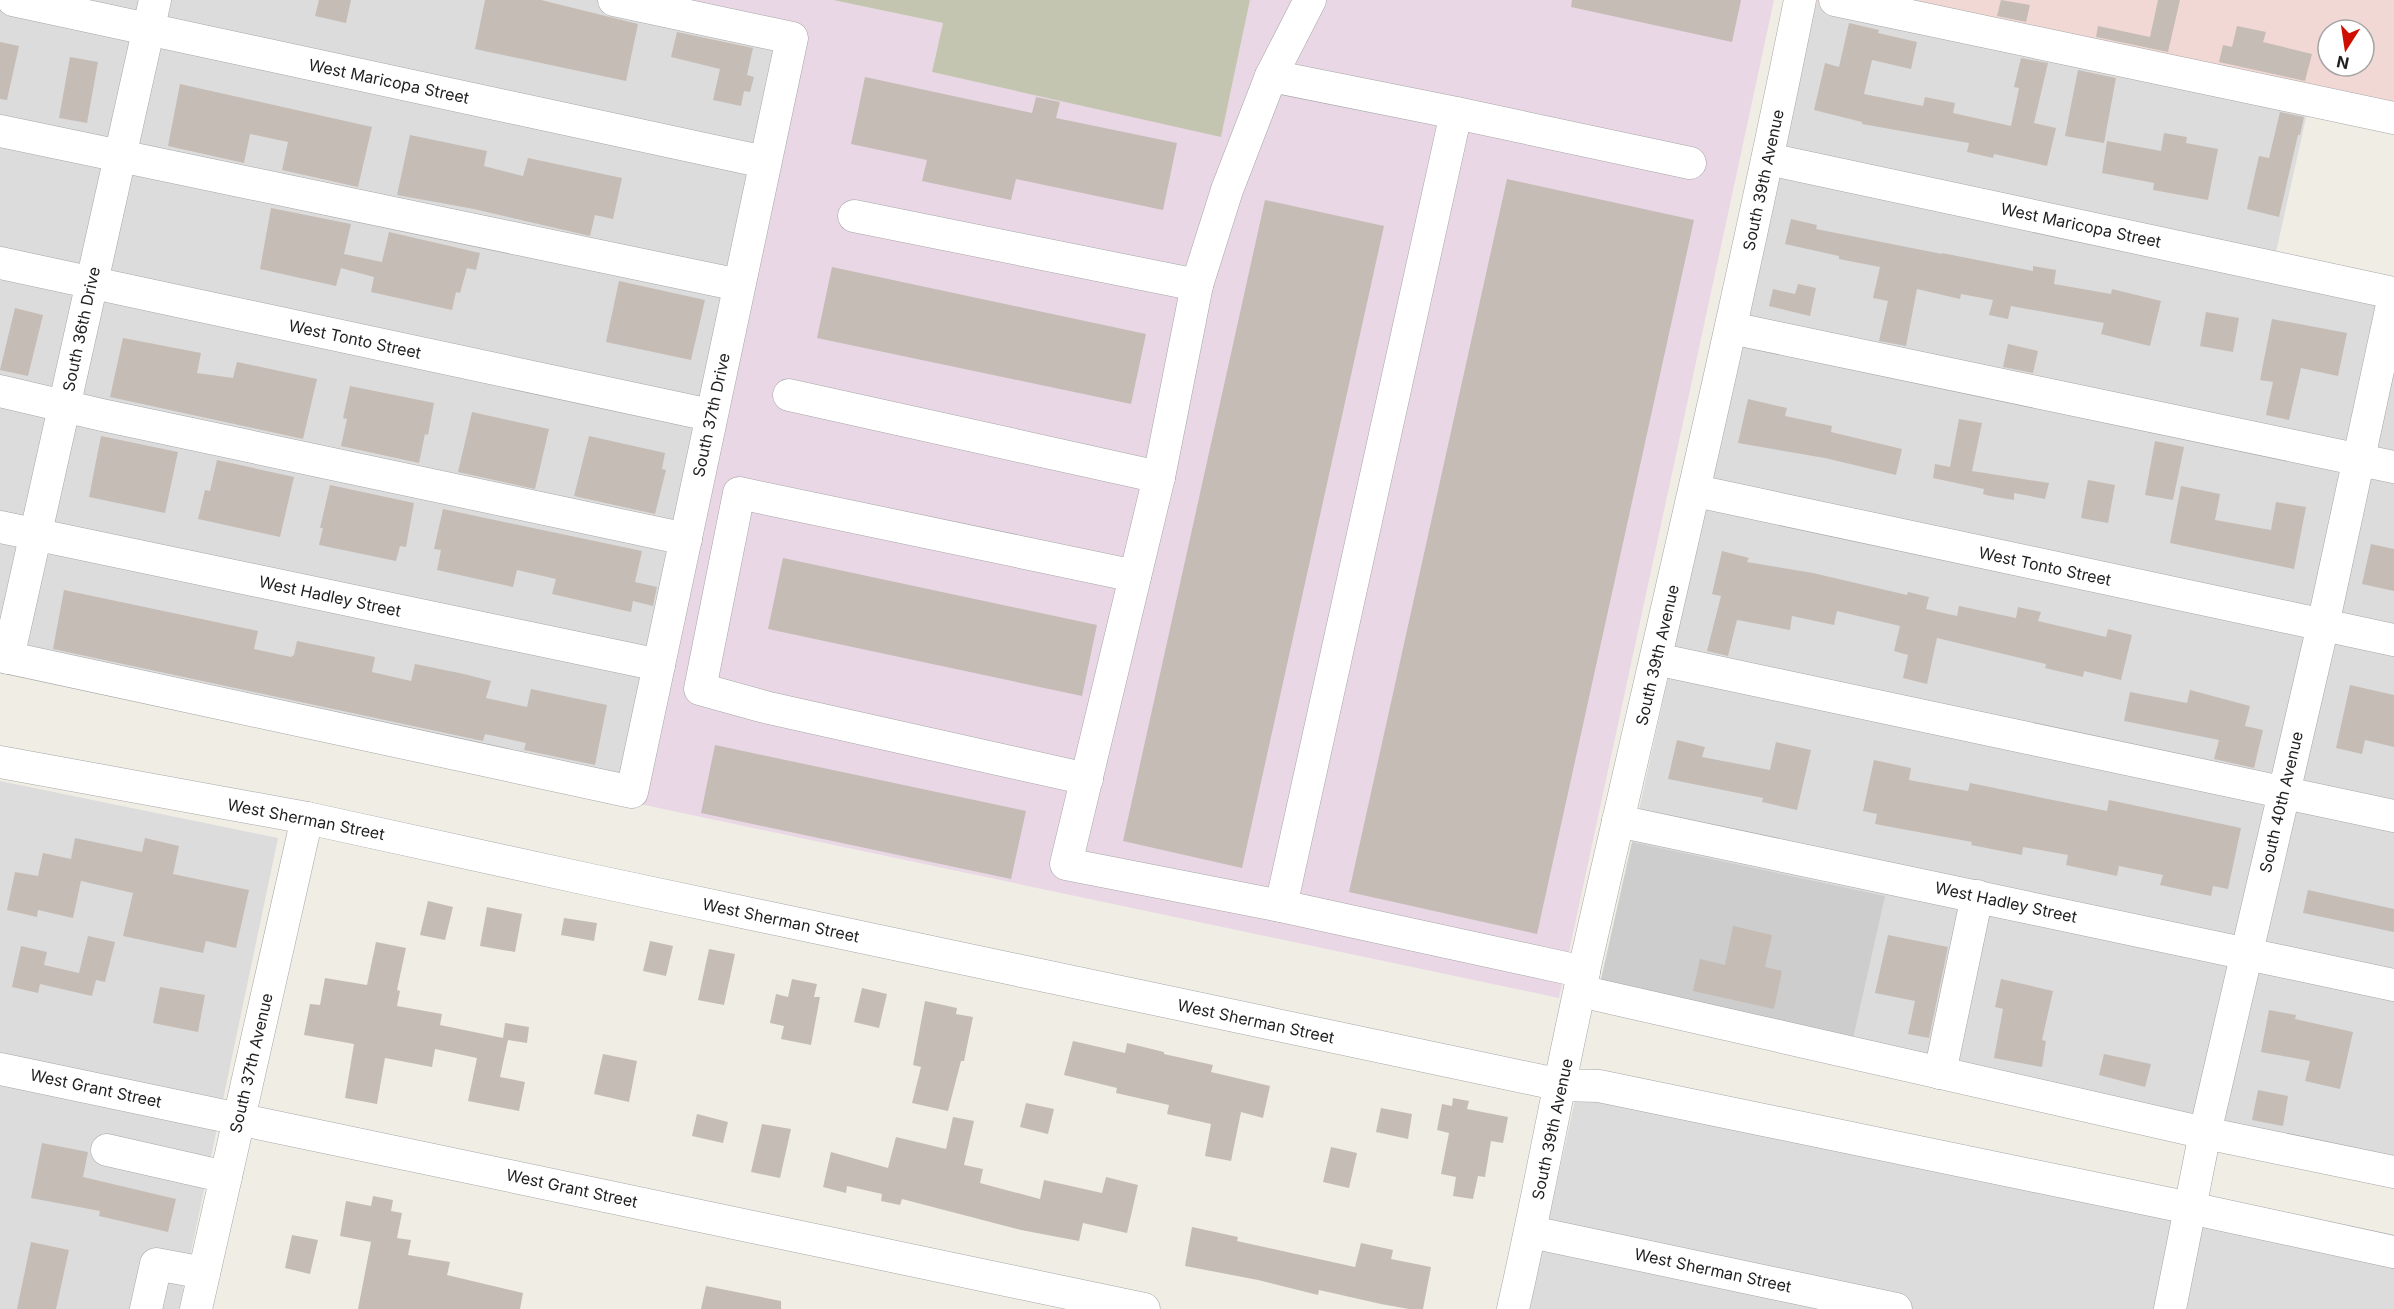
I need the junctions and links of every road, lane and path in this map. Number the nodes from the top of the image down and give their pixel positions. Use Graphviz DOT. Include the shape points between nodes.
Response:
graph roads {
  1 [pos="14,0"];
  2 [pos="614,0"];
  3 [pos="1310,0"];
  4 [pos="1800,0"];
  5 [pos="1835,0"];
  6 [pos="152,14"];
  7 [pos="1271,76"];
  8 [pos="1456,113"];
  9 [pos="2394,118"];
  10 [pos="0,131"];
  11 [pos="120,156"];
  12 [pos="1768,159"];
  13 [pos="765,162"];
  14 [pos="1690,163"];
  15 [pos="854,216"];
  16 [pos="0,263"];
  17 [pos="90,283"];
  18 [pos="740,285"];
  19 [pos="1197,285"];
  20 [pos="2394,294"];
  21 [pos="1731,328"];
  22 [pos="0,391"];
  23 [pos="789,395"];
  24 [pos="64,405"];
  25 [pos="710,416"];
  26 [pos="2358,459"];
  27 [pos="2394,466"];
  28 [pos="1159,477"];
  29 [pos="1696,491"];
  30 [pos="0,527"];
  31 [pos="35,535"];
  32 [pos="686,539"];
  33 [pos="1135,576"];
  34 [pos="2323,625"];
  35 [pos="2394,640"];
  36 [pos="4,657"];
  37 [pos="1656,659"];
  38 [pos="659,665"];
  39 [pos="0,762"];
  40 [pos="1087,779"];
  41 [pos="2284,793"];
  42 [pos="2394,816"];
  43 [pos="307,818"];
  44 [pos="1618,821"];
  45 [pos="1977,896"];
  46 [pos="1281,906"];
  47 [pos="2247,954"];
  48 [pos="1582,981"];
  49 [pos="2394,985"];
  50 [pos="0,1069"];
  51 [pos="1940,1073"];
  52 [pos="1561,1085"];
  53 [pos="239,1118"];
  54 [pos="2205,1133"];
  55 [pos="107,1150"];
  56 [pos="2394,1172"];
  57 [pos="226,1177"];
  58 [pos="2190,1208"];
  59 [pos="1531,1232"];
  60 [pos="2394,1252"];
  61 [pos="204,1273"];
  62 [pos="146,1309"];
  63 [pos="196,1309"];
  64 [pos="1144,1309"];
  65 [pos="1513,1309"];
  66 [pos="1896,1309"];
  67 [pos="2170,1309"];
  1 -- 6 [label="street, West Maricopa Street"];
  2 -- 13 [label="street, South 37th Drive" via="792,38"];
  3 -- 7 [label="street"];
  4 -- 12 [label="street, South 39th Avenue"];
  5 -- 9 [label="street"];
  6 -- 11 [label="street, South 36th Drive"];
  6 -- 13 [label="street, West Maricopa Street"];
  7 -- 8 [label="street"];
  7 -- 19 [label="street" via="1227,190"];
  8 -- 14 [label="street"];
  8 -- 46 [label="street"];
  10 -- 11 [label="street"];
  11 -- 17 [label="street, South 36th Drive"];
  11 -- 18 [label="street"];
  12 -- 20 [label="street, West Maricopa Street"];
  12 -- 21 [label="street, South 39th Avenue"];
  13 -- 18 [label="street, South 37th Drive"];
  15 -- 19 [label="street"];
  16 -- 17 [label="street, West Tonto Street"];
  17 -- 24 [label="street, South 36th Drive"];
  17 -- 25 [label="street, West Tonto Street"];
  18 -- 25 [label="street, South 37th Drive"];
  19 -- 28 [label="street"];
  20 -- 26 [label="street, South 40th Avenue"];
  21 -- 26 [label="street"];
  21 -- 29 [label="street, South 39th Avenue"];
  22 -- 24 [label="street"];
  23 -- 28 [label="street"];
  24 -- 31 [label="street, South 36th Drive"];
  24 -- 32 [label="street"];
  25 -- 32 [label="street, South 37th Drive"];
  26 -- 27 [label="street"];
  26 -- 34 [label="street, South 40th Avenue"];
  28 -- 33 [label="street"];
  29 -- 34 [label="street, West Tonto Street"];
  29 -- 37 [label="street, South 39th Avenue"];
  30 -- 31 [label="street, West Hadley Street"];
  31 -- 36 [label="street, South 36th Drive"];
  31 -- 38 [label="street, West Hadley Street"];
  32 -- 38 [label="street, South 37th Drive"];
  33 -- 40 [label="street"];
  33 -- 40 [label="street" via="739,493 700,689"];
  34 -- 35 [label="street, West Tonto Street"];
  34 -- 41 [label="street, South 40th Avenue"];
  36 -- 38 [label="street, South 37th Drive" via="632,792"];
  37 -- 41 [label="street"];
  37 -- 44 [label="street, South 39th Avenue"];
  39 -- 43 [label="street, West Sherman Street"];
  40 -- 46 [label="street" via="1066,864"];
  41 -- 42 [label="street"];
  41 -- 47 [label="street, South 40th Avenue"];
  43 -- 52 [label="street, West Sherman Street"];
  43 -- 53 [label="street, South 37th Avenue"];
  44 -- 45 [label="street, West Hadley Street"];
  44 -- 48 [label="street, South 39th Avenue"];
  45 -- 47 [label="street, West Hadley Street"];
  45 -- 51 [label="street"];
  46 -- 48 [label="street"];
  47 -- 49 [label="street, West Hadley Street"];
  47 -- 54 [label="street, South 40th Avenue"];
  48 -- 51 [label="street"];
  48 -- 52 [label="street, South 39th Avenue"];
  50 -- 53 [label="street, West Grant Street"];
  51 -- 54 [label="street"];
  52 -- 58 [label="street, West Sherman Street" via="1599,1086"];
  52 -- 59 [label="street, South 39th Avenue"];
  53 -- 57 [label="street, South 37th Avenue"];
  53 -- 64 [label="street, West Grant Street"];
  54 -- 56 [label="street"];
  54 -- 58 [label="street, South 40th Avenue"];
  55 -- 57 [label="street"];
  57 -- 61 [label="street, South 37th Avenue"];
  58 -- 60 [label="street, West Sherman Street"];
  58 -- 67 [label="street, South 40th Avenue"];
  59 -- 65 [label="street, South 39th Avenue"];
  59 -- 66 [label="street, West Sherman Street"];
  61 -- 62 [label="street" via="156,1264"];
  61 -- 63 [label="street, South 37th Avenue"];
}
